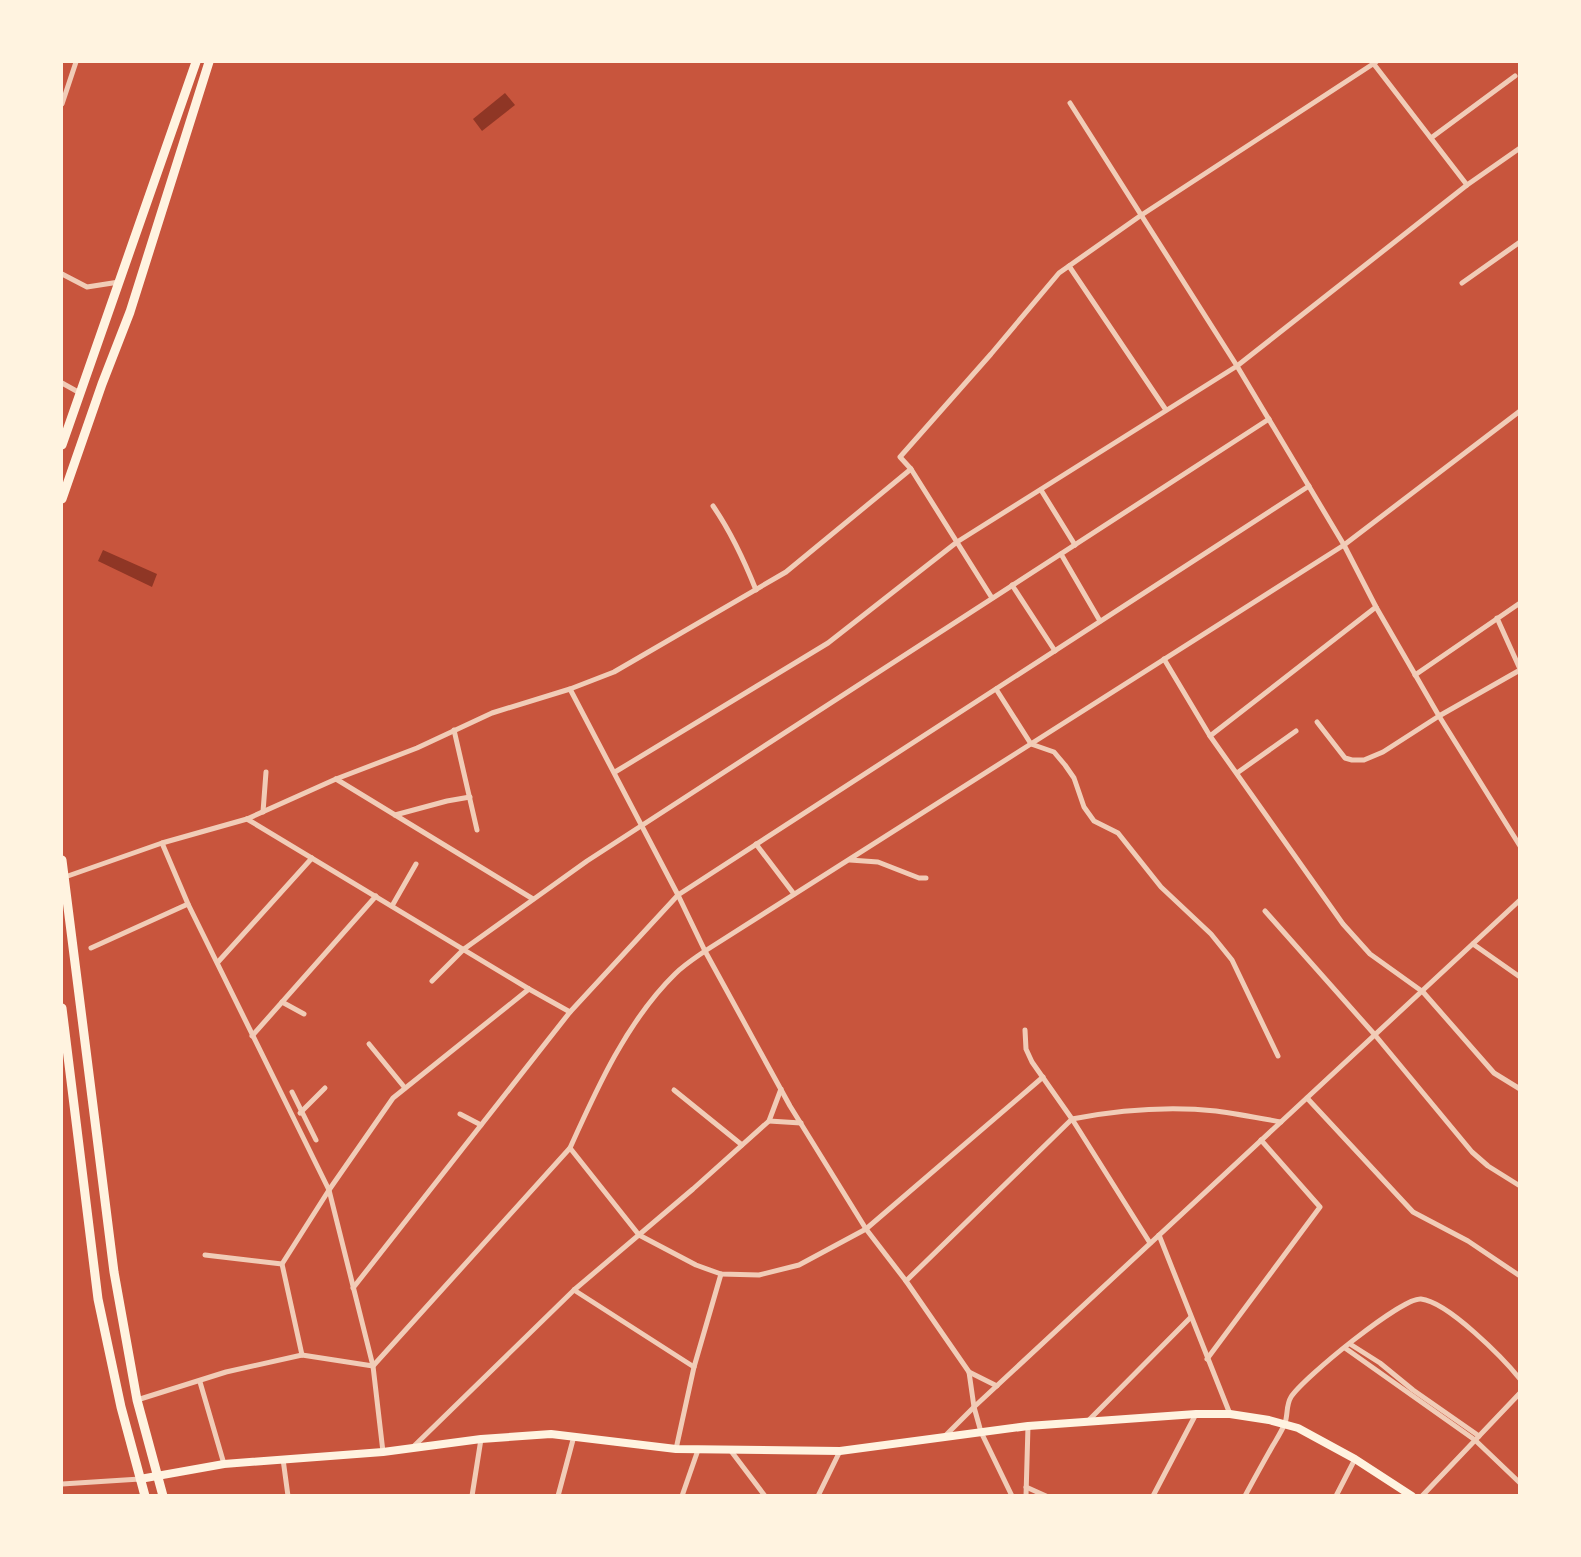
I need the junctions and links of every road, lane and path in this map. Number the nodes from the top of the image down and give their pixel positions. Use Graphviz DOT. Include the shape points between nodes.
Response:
graph roads {
  1 [pos="76,62"];
  2 [pos="196,62"];
  3 [pos="209,62"];
  4 [pos="1360,62"];
  5 [pos="1375,62"];
  6 [pos="1367,68"];
  7 [pos="1515,76"];
  8 [pos="1070,103"];
  9 [pos="62,104"];
  10 [pos="1431,138"];
  11 [pos="1520,148"];
  12 [pos="1467,185"];
  13 [pos="1140,216"];
  14 [pos="1520,242"];
  15 [pos="1069,266"];
  16 [pos="62,274"];
  17 [pos="119,282"];
  18 [pos="1462,282"];
  19 [pos="1237,366"];
  20 [pos="62,383"];
  21 [pos="80,393"];
  22 [pos="1166,410"];
  23 [pos="1520,411"];
  24 [pos="1269,419"];
  25 [pos="62,445"];
  26 [pos="911,469"];
  27 [pos="1309,486"];
  28 [pos="1041,489"];
  29 [pos="62,499"];
  30 [pos="713,506"];
  31 [pos="957,542"];
  32 [pos="1075,545"];
  33 [pos="1344,545"];
  34 [pos="1061,554"];
  35 [pos="1012,585"];
  36 [pos="756,590"];
  37 [pos="992,598"];
  38 [pos="1520,603"];
  39 [pos="1376,607"];
  40 [pos="1497,618"];
  41 [pos="1100,621"];
  42 [pos="1055,651"];
  43 [pos="1164,659"];
  44 [pos="1520,669"];
  45 [pos="1415,675"];
  46 [pos="570,689"];
  47 [pos="996,689"];
  48 [pos="1439,716"];
  49 [pos="1317,722"];
  50 [pos="454,730"];
  51 [pos="1296,731"];
  52 [pos="1210,735"];
  53 [pos="1031,744"];
  54 [pos="266,772"];
  55 [pos="615,772"];
  56 [pos="1237,773"];
  57 [pos="336,779"];
  58 [pos="471,797"];
  59 [pos="263,812"];
  60 [pos="395,815"];
  61 [pos="247,819"];
  62 [pos="642,825"];
  63 [pos="477,830"];
  64 [pos="162,843"];
  65 [pos="756,844"];
  66 [pos="1520,846"];
  67 [pos="312,858"];
  68 [pos="62,860"];
  69 [pos="848,860"];
  70 [pos="416,864"];
  71 [pos="65,878"];
  72 [pos="926,878"];
  73 [pos="794,894"];
  74 [pos="678,895"];
  75 [pos="376,897"];
  76 [pos="533,899"];
  77 [pos="1520,900"];
  78 [pos="188,904"];
  79 [pos="392,906"];
  80 [pos="1265,911"];
  81 [pos="1473,944"];
  82 [pos="91,948"];
  83 [pos="464,949"];
  84 [pos="705,951"];
  85 [pos="218,962"];
  86 [pos="1520,977"];
  87 [pos="432,981"];
  88 [pos="529,989"];
  89 [pos="1423,992"];
  90 [pos="282,1002"];
  91 [pos="62,1008"];
  92 [pos="570,1012"];
  93 [pos="304,1014"];
  94 [pos="1025,1030"];
  95 [pos="1375,1035"];
  96 [pos="252,1036"];
  97 [pos="369,1044"];
  98 [pos="1278,1056"];
  99 [pos="1042,1077"];
  100 [pos="325,1088"];
  101 [pos="405,1088"];
  102 [pos="781,1089"];
  103 [pos="1520,1089"];
  104 [pos="674,1090"];
  105 [pos="292,1092"];
  106 [pos="1307,1098"];
  107 [pos="302,1112"];
  108 [pos="460,1114"];
  109 [pos="295,1119"];
  110 [pos="1072,1119"];
  111 [pos="769,1121"];
  112 [pos="1281,1122"];
  113 [pos="801,1124"];
  114 [pos="481,1125"];
  115 [pos="316,1140"];
  116 [pos="1261,1140"];
  117 [pos="742,1145"];
  118 [pos="570,1148"];
  119 [pos="1520,1186"];
  120 [pos="329,1190"];
  121 [pos="866,1229"];
  122 [pos="639,1235"];
  123 [pos="1158,1236"];
  124 [pos="1150,1243"];
  125 [pos="205,1255"];
  126 [pos="282,1264"];
  127 [pos="721,1274"];
  128 [pos="1520,1276"];
  129 [pos="906,1281"];
  130 [pos="352,1288"];
  131 [pos="574,1290"];
  132 [pos="1191,1317"];
  133 [pos="1347,1346"];
  134 [pos="302,1355"];
  135 [pos="1207,1359"];
  136 [pos="373,1366"];
  137 [pos="694,1367"];
  138 [pos="969,1372"];
  139 [pos="1520,1379"];
  140 [pos="200,1382"];
  141 [pos="997,1386"];
  142 [pos="1520,1393"];
  143 [pos="137,1400"];
  144 [pos="974,1407"];
  145 [pos="1196,1414"];
  146 [pos="1230,1414"];
  147 [pos="1088,1422"];
  148 [pos="1285,1423"];
  149 [pos="1028,1426"];
  150 [pos="981,1432"];
  151 [pos="574,1436"];
  152 [pos="945,1437"];
  153 [pos="1477,1438"];
  154 [pos="481,1439"];
  155 [pos="410,1449"];
  156 [pos="676,1449"];
  157 [pos="698,1450"];
  158 [pos="731,1451"];
  159 [pos="840,1451"];
  160 [pos="383,1452"];
  161 [pos="284,1459"];
  162 [pos="1355,1459"];
  163 [pos="224,1464"];
  164 [pos="157,1476"];
  165 [pos="140,1479"];
  166 [pos="1520,1483"];
  167 [pos="62,1484"];
  168 [pos="1026,1487"];
  169 [pos="145,1496"];
  170 [pos="163,1496"];
  171 [pos="288,1496"];
  172 [pos="472,1496"];
  173 [pos="558,1496"];
  174 [pos="682,1496"];
  175 [pos="765,1496"];
  176 [pos="818,1496"];
  177 [pos="1012,1496"];
  178 [pos="1026,1496"];
  179 [pos="1046,1496"];
  180 [pos="1153,1496"];
  181 [pos="1245,1496"];
  182 [pos="1335,1496"];
  183 [pos="1412,1496"];
  184 [pos="1422,1496"];
  1 -- 9 [label="street"];
  2 -- 17 [label="highway"];
  3 -- 29 [label="highway" via="130,312"];
  4 -- 6 [label="street"];
  5 -- 6 [label="street"];
  5 -- 10 [label="street"];
  6 -- 13 [label="street"];
  7 -- 10 [label="street"];
  8 -- 13 [label="street"];
  10 -- 12 [label="street"];
  11 -- 12 [label="street"];
  12 -- 19 [label="street"];
  13 -- 15 [label="street"];
  13 -- 19 [label="street"];
  14 -- 18 [label="street"];
  15 -- 22 [label="street"];
  15 -- 26 [label="street" via="900,458"];
  16 -- 17 [label="street" via="87,287"];
  17 -- 21 [label="highway"];
  19 -- 22 [label="street"];
  19 -- 24 [label="street"];
  20 -- 21 [label="street"];
  21 -- 25 [label="highway"];
  22 -- 28 [label="street"];
  23 -- 33 [label="street"];
  24 -- 27 [label="street"];
  24 -- 32 [label="street"];
  26 -- 31 [label="street"];
  26 -- 36 [label="street" via="786,572"];
  27 -- 33 [label="street"];
  27 -- 41 [label="street"];
  28 -- 31 [label="street"];
  28 -- 32 [label="street"];
  30 -- 36 [label="street" via="741,553"];
  31 -- 37 [label="street"];
  31 -- 55 [label="street" via="828,643"];
  32 -- 34 [label="street"];
  33 -- 39 [label="street"];
  33 -- 43 [label="street"];
  34 -- 35 [label="street"];
  34 -- 41 [label="street"];
  35 -- 37 [label="street"];
  35 -- 42 [label="street"];
  36 -- 46 [label="street" via="614,672"];
  37 -- 62 [label="street"];
  38 -- 40 [label="street"];
  39 -- 45 [label="street"];
  39 -- 52 [label="street"];
  40 -- 44 [label="street"];
  40 -- 45 [label="street"];
  41 -- 42 [label="street"];
  42 -- 47 [label="street"];
  43 -- 52 [label="street"];
  43 -- 53 [label="street"];
  44 -- 48 [label="street"];
  45 -- 48 [label="street"];
  46 -- 50 [label="street" via="492,713"];
  46 -- 55 [label="street"];
  47 -- 53 [label="street"];
  47 -- 65 [label="street"];
  48 -- 49 [label="street" via="1364,760 1345,758"];
  48 -- 66 [label="street"];
  50 -- 57 [label="street"];
  50 -- 58 [label="street"];
  51 -- 56 [label="street"];
  52 -- 56 [label="street"];
  53 -- 69 [label="street"];
  53 -- 98 [label="street" via="1054,752 1074,778 1084,807 1094,821 1118,833 1161,887 1232,960"];
  54 -- 59 [label="street"];
  55 -- 62 [label="street"];
  56 -- 89 [label="street" via="1343,924 1370,954"];
  57 -- 59 [label="street"];
  57 -- 60 [label="street"];
  58 -- 60 [label="street"];
  58 -- 63 [label="street"];
  59 -- 61 [label="street"];
  60 -- 76 [label="street"];
  61 -- 64 [label="street"];
  61 -- 67 [label="street"];
  62 -- 74 [label="street"];
  62 -- 76 [label="street"];
  64 -- 71 [label="street"];
  64 -- 78 [label="street"];
  65 -- 73 [label="street"];
  65 -- 74 [label="street"];
  67 -- 75 [label="street"];
  67 -- 85 [label="street"];
  68 -- 71 [label="highway"];
  69 -- 72 [label="street" via="878,862"];
  69 -- 73 [label="street"];
  70 -- 79 [label="street"];
  71 -- 143 [label="highway" via="114,1272"];
  73 -- 84 [label="street"];
  74 -- 84 [label="street"];
  74 -- 92 [label="street"];
  75 -- 79 [label="street"];
  75 -- 90 [label="street"];
  76 -- 83 [label="street"];
  77 -- 81 [label="street"];
  78 -- 82 [label="street"];
  78 -- 85 [label="street"];
  79 -- 83 [label="street"];
  80 -- 95 [label="street"];
  81 -- 86 [label="street"];
  81 -- 89 [label="street"];
  83 -- 87 [label="street"];
  83 -- 88 [label="street"];
  84 -- 102 [label="street"];
  84 -- 118 [label="street" via="676,972 652,1000 618,1051"];
  85 -- 96 [label="street"];
  88 -- 92 [label="street"];
  88 -- 101 [label="street"];
  89 -- 95 [label="street"];
  89 -- 103 [label="street" via="1494,1073"];
  90 -- 93 [label="street"];
  90 -- 96 [label="street"];
  91 -- 165 [label="highway" via="97,1289"];
  92 -- 114 [label="street"];
  94 -- 99 [label="street" via="1026,1049"];
  95 -- 106 [label="street"];
  95 -- 119 [label="street" via="1472,1152"];
  96 -- 109 [label="street"];
  97 -- 101 [label="street"];
  99 -- 110 [label="street"];
  99 -- 121 [label="street"];
  100 -- 107 [label="street"];
  101 -- 120 [label="street" via="393,1098"];
  102 -- 111 [label="street"];
  102 -- 113 [label="street"];
  104 -- 117 [label="street"];
  105 -- 107 [label="street"];
  106 -- 112 [label="street"];
  106 -- 128 [label="street" via="1413,1212 1468,1240"];
  107 -- 109 [label="street"];
  107 -- 115 [label="street"];
  108 -- 114 [label="street"];
  109 -- 120 [label="street"];
  110 -- 112 [label="street" via="1148,1109 1215,1111"];
  110 -- 124 [label="street"];
  110 -- 129 [label="street"];
  111 -- 113 [label="street"];
  111 -- 117 [label="street"];
  112 -- 116 [label="street"];
  113 -- 121 [label="street"];
  114 -- 130 [label="street"];
  116 -- 123 [label="street"];
  116 -- 135 [label="street" via="1320,1207"];
  117 -- 122 [label="street"];
  118 -- 122 [label="street"];
  118 -- 136 [label="street"];
  120 -- 126 [label="street"];
  120 -- 130 [label="street"];
  121 -- 127 [label="street" via="799,1265 759,1275"];
  121 -- 129 [label="street"];
  122 -- 127 [label="street"];
  122 -- 131 [label="street"];
  123 -- 124 [label="street"];
  123 -- 132 [label="street"];
  124 -- 141 [label="street"];
  125 -- 126 [label="street"];
  126 -- 134 [label="street"];
  127 -- 137 [label="street"];
  129 -- 138 [label="street"];
  130 -- 136 [label="street"];
  131 -- 137 [label="street"];
  131 -- 155 [label="street"];
  132 -- 135 [label="street"];
  132 -- 147 [label="street"];
  133 -- 139 [label="street" via="1397,1310 1420,1299 1450,1313"];
  133 -- 148 [label="street" via="1295,1391 1289,1400"];
  133 -- 153 [label="street"];
  134 -- 136 [label="street"];
  134 -- 140 [label="street" via="226,1372"];
  135 -- 146 [label="street"];
  136 -- 160 [label="street"];
  137 -- 156 [label="street"];
  138 -- 141 [label="street"];
  138 -- 144 [label="street"];
  140 -- 143 [label="street"];
  140 -- 163 [label="street"];
  141 -- 144 [label="street"];
  142 -- 153 [label="street"];
  143 -- 164 [label="highway"];
  144 -- 150 [label="street"];
  144 -- 152 [label="street"];
  145 -- 146 [label="main road"];
  145 -- 147 [label="main road"];
  145 -- 180 [label="street"];
  146 -- 148 [label="main road"];
  147 -- 149 [label="main road"];
  148 -- 162 [label="main road"];
  148 -- 181 [label="street"];
  149 -- 150 [label="main road"];
  149 -- 168 [label="street"];
  150 -- 152 [label="main road"];
  150 -- 177 [label="street"];
  151 -- 154 [label="main road"];
  151 -- 156 [label="main road"];
  151 -- 173 [label="street"];
  152 -- 159 [label="main road"];
  153 -- 166 [label="street"];
  153 -- 184 [label="street"];
  154 -- 155 [label="main road"];
  154 -- 172 [label="street"];
  155 -- 160 [label="main road"];
  156 -- 157 [label="main road"];
  157 -- 158 [label="main road"];
  157 -- 174 [label="street"];
  158 -- 159 [label="main road"];
  158 -- 175 [label="street"];
  159 -- 176 [label="street"];
  160 -- 161 [label="main road"];
  161 -- 163 [label="main road"];
  161 -- 171 [label="street"];
  162 -- 182 [label="street"];
  162 -- 183 [label="main road"];
  163 -- 164 [label="main road"];
  164 -- 165 [label="main road"];
  164 -- 170 [label="highway"];
  165 -- 167 [label="street"];
  165 -- 169 [label="highway"];
  168 -- 178 [label="street"];
  168 -- 179 [label="street"];
}
